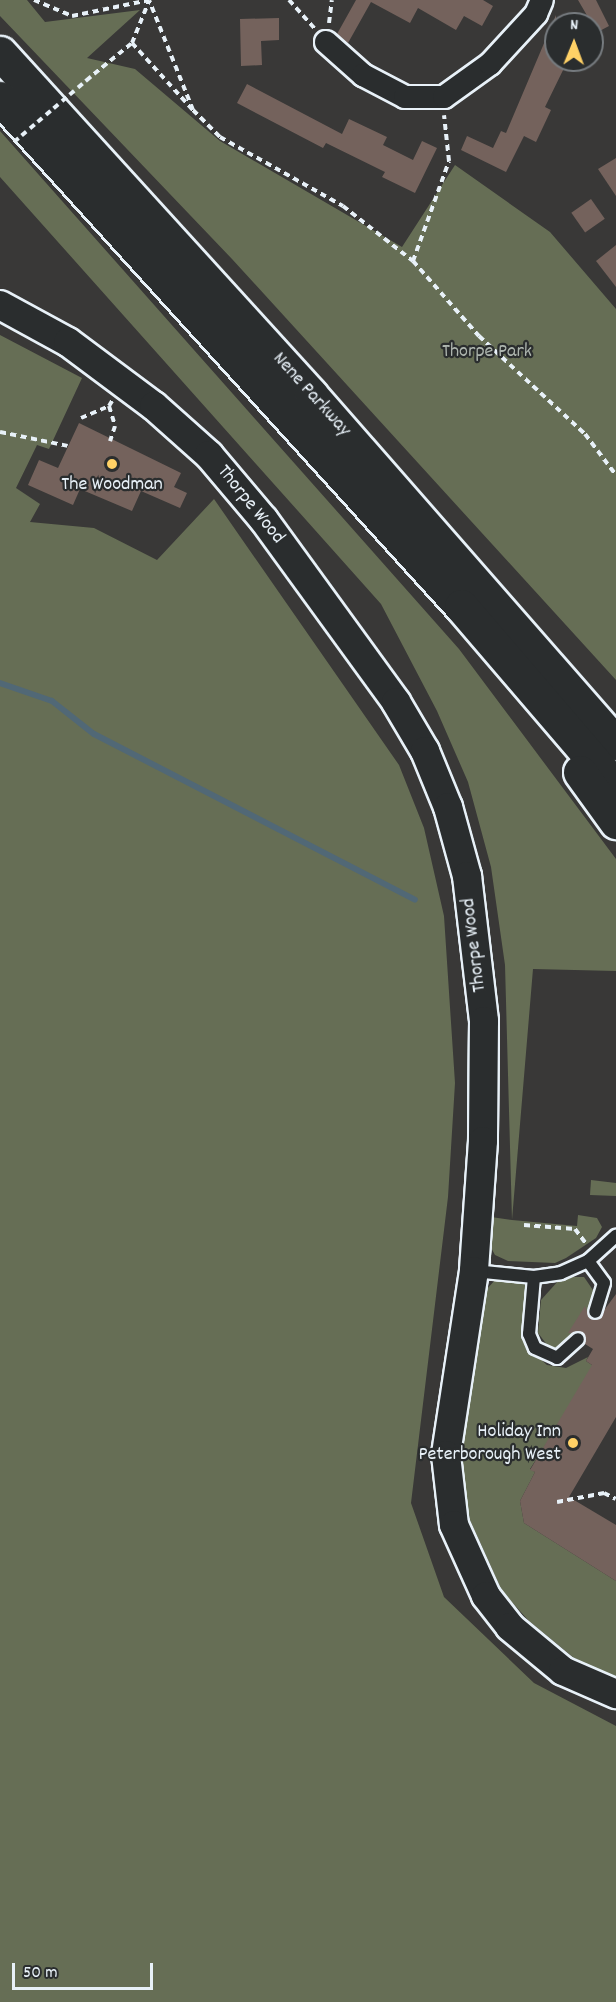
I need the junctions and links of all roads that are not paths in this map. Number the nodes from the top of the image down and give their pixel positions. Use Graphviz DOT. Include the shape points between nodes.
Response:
graph roads {
  1 [pos="542,0"];
  2 [pos="326,42"];
  3 [pos="0,53"];
  4 [pos="0,98"];
  5 [pos="0,305"];
  6 [pos="475,601"];
  7 [pos="616,723"];
  8 [pos="616,743"];
  9 [pos="616,787"];
  10 [pos="616,822"];
  11 [pos="616,1236"];
  12 [pos="588,1261"];
  13 [pos="474,1271"];
  14 [pos="534,1277"];
  15 [pos="595,1312"];
  16 [pos="578,1340"];
  17 [pos="616,1694"];
  1 -- 2 [label="street" via="536,14 490,64 444,97 405,97 363,75"];
  3 -- 6 [label="highway, Nene Parkway"];
  4 -- 6 [label="highway, Nene Parkway"];
  5 -- 13 [label="street, Thorpe Wood" via="68,342 122,381 209,455 264,520 396,702 425,751 448,807 466,876 484,1021 483,1141"];
  6 -- 7 [label="highway"];
  6 -- 8 [label="highway, Nene Parkway"];
  6 -- 9 [label="highway, Nene Parkway"];
  6 -- 10 [label="highway"];
  11 -- 12 [label="lane"];
  12 -- 14 [label="lane"];
  12 -- 15 [label="lane" via="604,1282"];
  13 -- 14 [label="lane"];
  13 -- 17 [label="street, Thorpe Wood" via="446,1455 454,1525 481,1587 510,1627 563,1671"];
  14 -- 16 [label="lane" via="529,1334 535,1348 557,1358"];
}
